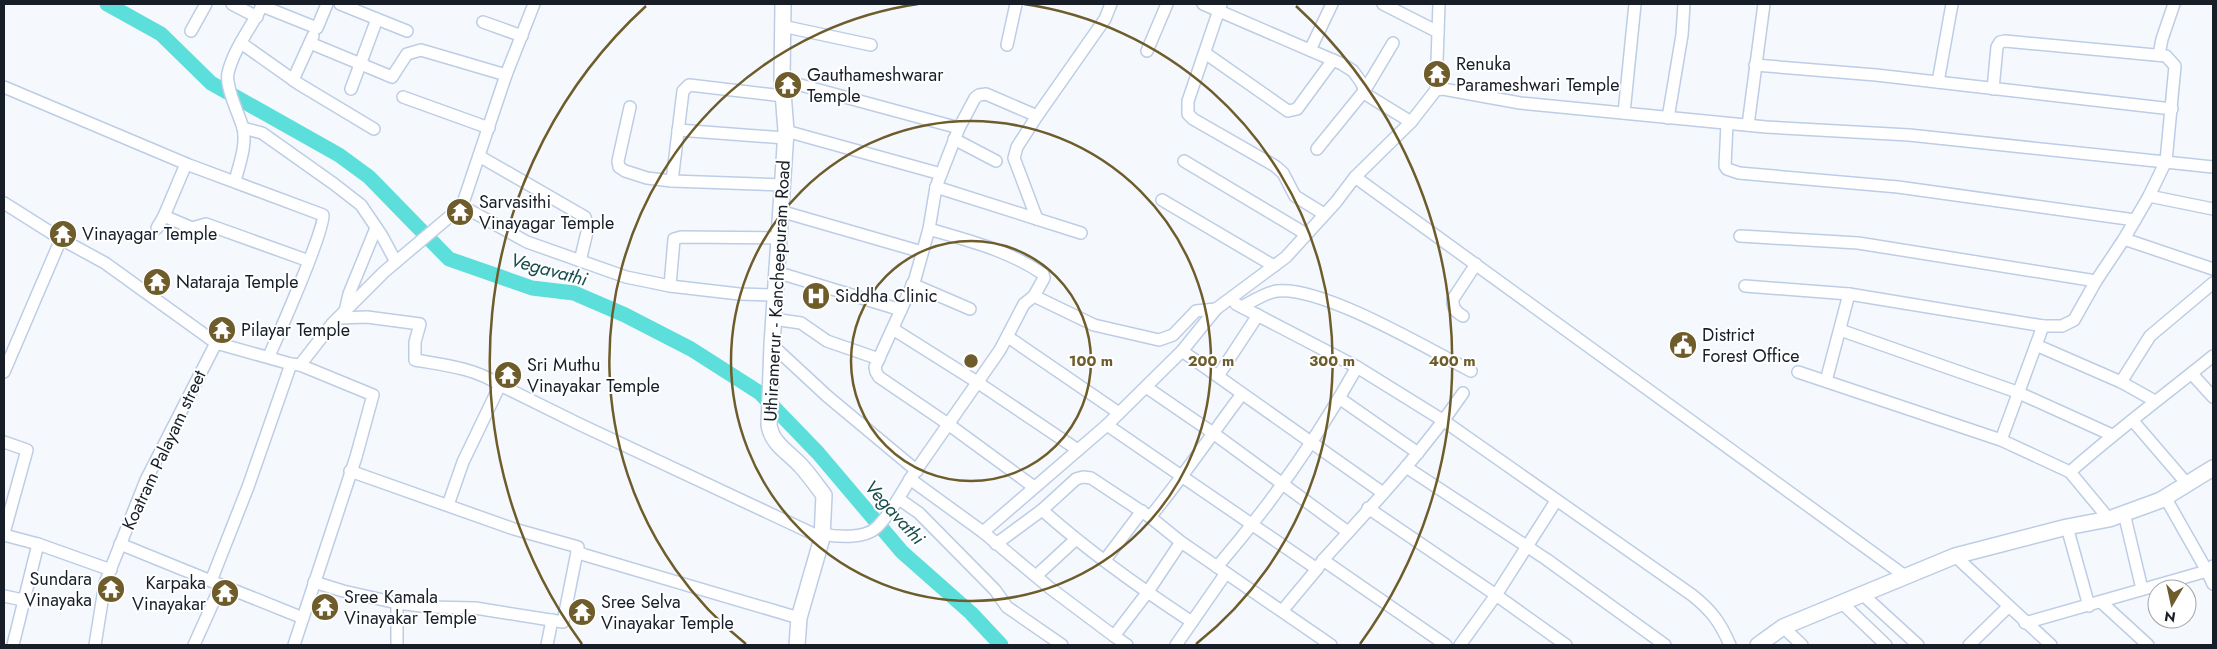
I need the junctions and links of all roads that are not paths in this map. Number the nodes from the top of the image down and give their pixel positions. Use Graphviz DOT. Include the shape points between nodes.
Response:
graph roads {
  1 [pos="206,4"];
  2 [pos="232,4"];
  3 [pos="327,4"];
  4 [pos="340,4"];
  5 [pos="534,4"];
  6 [pos="783,4"];
  7 [pos="1016,4"];
  8 [pos="1109,4"];
  9 [pos="1167,4"];
  10 [pos="1203,4"];
  11 [pos="1332,4"];
  12 [pos="1383,4"];
  13 [pos="1439,4"];
  14 [pos="1635,4"];
  15 [pos="1684,4"];
  16 [pos="1764,4"];
  17 [pos="1952,4"];
  18 [pos="2174,4"];
  19 [pos="262,5"];
  20 [pos="1220,7"];
  21 [pos="257,17"];
  22 [pos="377,19"];
  23 [pos="482,22"];
  24 [pos="782,26"];
  25 [pos="317,28"];
  26 [pos="191,31"];
  27 [pos="407,31"];
  28 [pos="1438,32"];
  29 [pos="522,36"];
  30 [pos="241,43"];
  31 [pos="310,43"];
  32 [pos="1393,43"];
  33 [pos="1007,45"];
  34 [pos="871,46"];
  35 [pos="2161,47"];
  36 [pos="1310,50"];
  37 [pos="1147,51"];
  38 [pos="1205,53"];
  39 [pos="1333,60"];
  40 [pos="359,64"];
  41 [pos="1755,65"];
  42 [pos="506,75"];
  43 [pos="293,80"];
  44 [pos="782,80"];
  45 [pos="1938,82"];
  46 [pos="4,87"];
  47 [pos="351,89"];
  48 [pos="1993,89"];
  49 [pos="1364,90"];
  50 [pos="1436,90"];
  51 [pos="783,96"];
  52 [pos="403,97"];
  53 [pos="630,107"];
  54 [pos="2172,109"];
  55 [pos="1624,113"];
  56 [pos="1037,116"];
  57 [pos="1668,118"];
  58 [pos="1411,122"];
  59 [pos="1727,124"];
  60 [pos="1748,125"];
  61 [pos="243,128"];
  62 [pos="489,128"];
  63 [pos="959,128"];
  64 [pos="374,129"];
  65 [pos="678,130"];
  66 [pos="785,135"];
  67 [pos="954,139"];
  68 [pos="1316,149"];
  69 [pos="479,156"];
  70 [pos="996,161"];
  71 [pos="1184,161"];
  72 [pos="2166,161"];
  73 [pos="186,164"];
  74 [pos="2213,167"];
  75 [pos="941,174"];
  76 [pos="1355,177"];
  77 [pos="235,181"];
  78 [pos="672,181"];
  79 [pos="782,185"];
  80 [pos="936,187"];
  81 [pos="2149,196"];
  82 [pos="1162,200"];
  83 [pos="4,203"];
  84 [pos="462,206"];
  85 [pos="2213,209"];
  86 [pos="780,211"];
  87 [pos="1324,214"];
  88 [pos="164,216"];
  89 [pos="1037,219"];
  90 [pos="2135,220"];
  91 [pos="157,228"];
  92 [pos="376,228"];
  93 [pos="929,229"];
  94 [pos="1081,234"];
  95 [pos="1306,234"];
  96 [pos="1740,236"];
  97 [pos="779,238"];
  98 [pos="2124,239"];
  99 [pos="61,240"];
  100 [pos="922,252"];
  101 [pos="308,261"];
  102 [pos="580,261"];
  103 [pos="396,262"];
  104 [pos="1476,264"];
  105 [pos="1274,266"];
  106 [pos="2213,269"];
  107 [pos="776,272"];
  108 [pos="2096,281"];
  109 [pos="2213,283"];
  110 [pos="912,284"];
  111 [pos="670,286"];
  112 [pos="1745,286"];
  113 [pos="1848,294"];
  114 [pos="775,295"];
  115 [pos="1034,296"];
  116 [pos="1228,300"];
  117 [pos="1242,307"];
  118 [pos="970,309"];
  119 [pos="1216,309"];
  120 [pos="901,310"];
  121 [pos="341,315"];
  122 [pos="1258,315"];
  123 [pos="1463,316"];
  124 [pos="773,319"];
  125 [pos="2042,326"];
  126 [pos="893,329"];
  127 [pos="1840,330"];
  128 [pos="1008,337"];
  129 [pos="216,343"];
  130 [pos="772,345"];
  131 [pos="2036,345"];
  132 [pos="1182,351"];
  133 [pos="269,356"];
  134 [pos="2213,356"];
  135 [pos="879,359"];
  136 [pos="296,364"];
  137 [pos="1357,367"];
  138 [pos="1471,371"];
  139 [pos="4,372"];
  140 [pos="1798,372"];
  141 [pos="2192,374"];
  142 [pos="1218,376"];
  143 [pos="1826,381"];
  144 [pos="977,382"];
  145 [pos="2121,382"];
  146 [pos="500,384"];
  147 [pos="1146,387"];
  148 [pos="2017,392"];
  149 [pos="1463,393"];
  150 [pos="1242,394"];
  151 [pos="2213,397"];
  152 [pos="1339,398"];
  153 [pos="2155,401"];
  154 [pos="1119,412"];
  155 [pos="1444,421"];
  156 [pos="2133,421"];
  157 [pos="948,424"];
  158 [pos="1107,425"];
  159 [pos="1213,432"];
  160 [pos="2112,435"];
  161 [pos="2001,440"];
  162 [pos="4,442"];
  163 [pos="1312,442"];
  164 [pos="1078,450"];
  165 [pos="1418,453"];
  166 [pos="1406,468"];
  167 [pos="2213,468"];
  168 [pos="350,471"];
  169 [pos="2070,472"];
  170 [pos="913,475"];
  171 [pos="1183,478"];
  172 [pos="1284,484"];
  173 [pos="2188,485"];
  174 [pos="1034,487"];
  175 [pos="1383,493"];
  176 [pos="2165,497"];
  177 [pos="1556,501"];
  178 [pos="896,502"];
  179 [pos="448,505"];
  180 [pos="1368,508"];
  181 [pos="1042,510"];
  182 [pos="2124,513"];
  183 [pos="1146,514"];
  184 [pos="2109,519"];
  185 [pos="1253,525"];
  186 [pos="2067,528"];
  187 [pos="983,532"];
  188 [pos="1348,532"];
  189 [pos="4,534"];
  190 [pos="822,536"];
  191 [pos="1075,540"];
  192 [pos="1181,542"];
  193 [pos="38,544"];
  194 [pos="120,544"];
  195 [pos="996,544"];
  196 [pos="1527,546"];
  197 [pos="577,552"];
  198 [pos="1955,556"];
  199 [pos="1105,560"];
  200 [pos="1320,565"];
  201 [pos="2210,569"];
  202 [pos="110,570"];
  203 [pos="1221,570"];
  204 [pos="1036,576"];
  205 [pos="1904,576"];
  206 [pos="314,582"];
  207 [pos="216,583"];
  208 [pos="2213,584"];
  209 [pos="2142,589"];
  210 [pos="1147,593"];
  211 [pos="1861,593"];
  212 [pos="1496,595"];
  213 [pos="4,596"];
  214 [pos="23,600"];
  215 [pos="1841,602"];
  216 [pos="397,603"];
  217 [pos="2095,604"];
  218 [pos="2008,607"];
  219 [pos="1282,611"];
  220 [pos="302,618"];
  221 [pos="799,618"];
  222 [pos="552,620"];
  223 [pos="1192,622"];
  224 [pos="2024,622"];
  225 [pos="1783,627"];
  226 [pos="1114,636"];
  227 [pos="1727,644"];
  228 [pos="1972,644"];
  229 [pos="13,645"];
  230 [pos="95,645"];
  231 [pos="194,645"];
  232 [pos="294,645"];
  233 [pos="397,645"];
  234 [pos="547,645"];
  235 [pos="797,645"];
  236 [pos="1062,645"];
  237 [pos="1127,645"];
  238 [pos="1176,645"];
  239 [pos="1331,645"];
  240 [pos="1446,645"];
  241 [pos="1460,645"];
  242 [pos="1566,645"];
  243 [pos="1664,645"];
  244 [pos="1758,645"];
  245 [pos="1802,645"];
  246 [pos="1886,645"];
  247 [pos="1918,645"];
  248 [pos="2051,645"];
  249 [pos="2148,645"];
  1 -- 26 [label="street"];
  2 -- 21 [label="street"];
  3 -- 25 [label="street"];
  4 -- 22 [label="street"];
  5 -- 29 [label="street"];
  6 -- 24 [label="main road, Uthiramerur - Kancheepuram Road"];
  7 -- 33 [label="street"];
  8 -- 56 [label="street" via="1094,35"];
  9 -- 37 [label="street"];
  10 -- 20 [label="street"];
  11 -- 36 [label="street"];
  12 -- 28 [label="street"];
  13 -- 28 [label="street"];
  14 -- 55 [label="street"];
  15 -- 57 [label="street"];
  16 -- 41 [label="street"];
  17 -- 45 [label="street"];
  18 -- 35 [label="street"];
  19 -- 21 [label="street"];
  19 -- 25 [label="street"];
  20 -- 36 [label="street"];
  20 -- 38 [label="street"];
  21 -- 30 [label="street"];
  22 -- 27 [label="street"];
  22 -- 40 [label="street"];
  23 -- 29 [label="street"];
  24 -- 34 [label="street"];
  24 -- 44 [label="main road, Uthiramerur - Kancheepuram Road"];
  25 -- 31 [label="street"];
  28 -- 50 [label="street"];
  29 -- 42 [label="street"];
  30 -- 43 [label="street"];
  30 -- 61 [label="street" via="228,73"];
  31 -- 40 [label="street"];
  31 -- 43 [label="street"];
  32 -- 49 [label="street"];
  35 -- 48 [label="street" via="2000,42"];
  35 -- 54 [label="street" via="2175,66"];
  36 -- 39 [label="street"];
  38 -- 39 [label="street" via="1288,111 1297,109"];
  38 -- 87 [label="street" via="1188,101 1188,114 1275,166 1295,196"];
  39 -- 49 [label="street" via="1352,71"];
  40 -- 42 [label="street" via="392,77 407,54 421,50"];
  40 -- 47 [label="street"];
  41 -- 45 [label="street"];
  41 -- 60 [label="street"];
  42 -- 62 [label="street"];
  43 -- 64 [label="street"];
  44 -- 51 [label="main road, Uthiramerur - Kancheepuram Road"];
  44 -- 63 [label="street"];
  45 -- 48 [label="street"];
  46 -- 73 [label="street"];
  48 -- 54 [label="street"];
  49 -- 58 [label="street"];
  49 -- 68 [label="street"];
  50 -- 55 [label="street" via="1520,103"];
  50 -- 58 [label="street"];
  51 -- 65 [label="street" via="690,85 683,91"];
  51 -- 66 [label="main road, Uthiramerur - Kancheepuram Road"];
  52 -- 62 [label="street"];
  53 -- 78 [label="street" via="619,166 635,176"];
  54 -- 72 [label="street"];
  55 -- 57 [label="street"];
  56 -- 63 [label="street" via="986,94 978,95"];
  56 -- 89 [label="street" via="1014,158"];
  57 -- 59 [label="street"];
  58 -- 76 [label="street"];
  59 -- 60 [label="street"];
  59 -- 90 [label="street" via="1727,169 1898,187"];
  60 -- 72 [label="street" via="1909,135"];
  61 -- 77 [label="street" via="244,142"];
  61 -- 92 [label="street" via="262,133 334,184 361,205"];
  62 -- 69 [label="street"];
  63 -- 67 [label="street"];
  65 -- 66 [label="street"];
  65 -- 78 [label="street"];
  66 -- 75 [label="street"];
  66 -- 79 [label="main road, Uthiramerur - Kancheepuram Road"];
  67 -- 70 [label="street"];
  67 -- 75 [label="street"];
  69 -- 84 [label="street"];
  69 -- 102 [label="street" via="585,217 588,228"];
  71 -- 95 [label="street"];
  72 -- 74 [label="street"];
  72 -- 81 [label="street"];
  73 -- 77 [label="street"];
  73 -- 88 [label="street"];
  75 -- 80 [label="street"];
  76 -- 87 [label="street"];
  76 -- 104 [label="street"];
  77 -- 101 [label="street" via="323,215 324,220"];
  78 -- 79 [label="street"];
  79 -- 86 [label="main road, Uthiramerur - Kancheepuram Road"];
  80 -- 89 [label="street"];
  80 -- 93 [label="street"];
  81 -- 85 [label="street"];
  81 -- 90 [label="street"];
  82 -- 105 [label="street"];
  83 -- 99 [label="street"];
  84 -- 102 [label="street" via="527,242"];
  84 -- 103 [label="street"];
  86 -- 97 [label="main road, Uthiramerur - Kancheepuram Road"];
  86 -- 100 [label="street"];
  87 -- 95 [label="street"];
  88 -- 91 [label="street"];
  88 -- 101 [label="street" via="192,228 206,224"];
  89 -- 94 [label="street"];
  90 -- 98 [label="street"];
  92 -- 103 [label="street"];
  92 -- 121 [label="street"];
  93 -- 100 [label="street"];
  93 -- 115 [label="street" via="1008,253 1035,268 1044,278"];
  95 -- 105 [label="street"];
  96 -- 108 [label="street" via="1858,243"];
  97 -- 107 [label="main road, Uthiramerur - Kancheepuram Road"];
  97 -- 111 [label="street" via="680,237 674,240 672,247"];
  98 -- 106 [label="street"];
  98 -- 108 [label="street"];
  99 -- 129 [label="street" via="105,263"];
  99 -- 139 [label="street"];
  100 -- 110 [label="street"];
  101 -- 133 [label="street"];
  102 -- 111 [label="street" via="626,277"];
  103 -- 121 [label="street"];
  104 -- 123 [label="street" via="1453,299 1452,305"];
  104 -- 205 [label="street"];
  105 -- 116 [label="street"];
  107 -- 114 [label="main road, Uthiramerur - Kancheepuram Road"];
  107 -- 120 [label="street"];
  108 -- 125 [label="street" via="2074,320 2062,326"];
  109 -- 145 [label="street" via="2150,336"];
  110 -- 118 [label="street"];
  110 -- 120 [label="street"];
  111 -- 114 [label="street"];
  112 -- 113 [label="street"];
  113 -- 125 [label="street"];
  113 -- 127 [label="street"];
  114 -- 124 [label="main road, Uthiramerur - Kancheepuram Road"];
  115 -- 119 [label="street" via="1094,325 1159,340 1173,335 1196,311"];
  115 -- 128 [label="street" via="1024,304"];
  116 -- 117 [label="street"];
  116 -- 119 [label="street"];
  117 -- 122 [label="street"];
  117 -- 138 [label="street" via="1278,291 1314,296 1398,332"];
  119 -- 132 [label="street"];
  120 -- 126 [label="street"];
  121 -- 136 [label="street"];
  121 -- 146 [label="street" via="420,324 415,360 470,370"];
  122 -- 137 [label="street"];
  122 -- 142 [label="street"];
  124 -- 130 [label="main road, Uthiramerur - Kancheepuram Road"];
  124 -- 135 [label="street" via="801,323 827,342"];
  125 -- 131 [label="street"];
  126 -- 135 [label="street"];
  126 -- 144 [label="street"];
  127 -- 143 [label="street"];
  127 -- 148 [label="street"];
  128 -- 144 [label="street"];
  128 -- 154 [label="street"];
  129 -- 133 [label="street"];
  129 -- 194 [label="street, Koatram Palayam street" via="146,480"];
  130 -- 170 [label="street"];
  130 -- 190 [label="main road, Uthiramerur - Kancheepuram Road" via="770,434 824,495"];
  131 -- 145 [label="street"];
  131 -- 148 [label="street"];
  132 -- 142 [label="street"];
  132 -- 147 [label="street"];
  133 -- 136 [label="street"];
  134 -- 141 [label="street"];
  135 -- 157 [label="street" via="875,367 879,377"];
  136 -- 168 [label="street" via="372,395"];
  136 -- 207 [label="street"];
  137 -- 152 [label="street"];
  137 -- 155 [label="street"];
  140 -- 143 [label="street"];
  141 -- 151 [label="street"];
  141 -- 153 [label="street"];
  142 -- 150 [label="street"];
  143 -- 161 [label="street"];
  144 -- 157 [label="street"];
  144 -- 164 [label="street"];
  145 -- 153 [label="street"];
  146 -- 179 [label="street" via="463,462"];
  146 -- 190 [label="street"];
  147 -- 154 [label="street"];
  147 -- 159 [label="street"];
  148 -- 160 [label="street"];
  148 -- 161 [label="street"];
  149 -- 155 [label="street"];
  150 -- 159 [label="street"];
  150 -- 163 [label="street"];
  152 -- 163 [label="street"];
  152 -- 165 [label="street"];
  153 -- 156 [label="street"];
  154 -- 158 [label="street"];
  155 -- 165 [label="street"];
  155 -- 177 [label="street"];
  156 -- 160 [label="street"];
  156 -- 173 [label="street"];
  157 -- 170 [label="street"];
  157 -- 174 [label="street"];
  158 -- 164 [label="street"];
  158 -- 171 [label="street"];
  159 -- 171 [label="street"];
  159 -- 172 [label="street"];
  160 -- 169 [label="street"];
  161 -- 169 [label="street"];
  162 -- 189 [label="street" via="27,450"];
  163 -- 172 [label="street"];
  163 -- 175 [label="street"];
  164 -- 174 [label="street"];
  165 -- 166 [label="street"];
  166 -- 175 [label="street"];
  166 -- 196 [label="street"];
  167 -- 173 [label="main road"];
  168 -- 179 [label="street"];
  168 -- 206 [label="street"];
  169 -- 184 [label="street"];
  170 -- 178 [label="street"];
  170 -- 187 [label="street"];
  171 -- 183 [label="street"];
  171 -- 185 [label="street"];
  172 -- 185 [label="street"];
  172 -- 188 [label="street"];
  173 -- 176 [label="main road"];
  174 -- 187 [label="street"];
  175 -- 180 [label="street"];
  176 -- 182 [label="main road"];
  176 -- 201 [label="street"];
  177 -- 196 [label="street"];
  177 -- 227 [label="street" via="1708,608 1719,621"];
  178 -- 190 [label="street" via="875,529 851,536"];
  178 -- 236 [label="street" via="919,513 995,590 1007,607"];
  179 -- 197 [label="street" via="514,529 578,547"];
  180 -- 188 [label="street"];
  180 -- 212 [label="street"];
  181 -- 183 [label="street" via="1076,479 1083,477 1092,478"];
  181 -- 191 [label="street"];
  181 -- 195 [label="street"];
  182 -- 184 [label="main road"];
  182 -- 209 [label="street"];
  183 -- 192 [label="street"];
  183 -- 199 [label="street"];
  184 -- 186 [label="main road"];
  185 -- 200 [label="street"];
  185 -- 203 [label="street"];
  186 -- 198 [label="main road"];
  186 -- 217 [label="street"];
  187 -- 195 [label="street"];
  188 -- 200 [label="street"];
  189 -- 193 [label="street"];
  190 -- 221 [label="main road, Uthiramerur - Kancheepuram Road"];
  191 -- 199 [label="street"];
  191 -- 204 [label="street"];
  192 -- 203 [label="street"];
  192 -- 210 [label="street"];
  193 -- 202 [label="street"];
  193 -- 214 [label="street"];
  194 -- 202 [label="street, Koatram Palayam street"];
  194 -- 207 [label="street"];
  195 -- 204 [label="street"];
  196 -- 212 [label="street"];
  196 -- 243 [label="street"];
  197 -- 221 [label="street"];
  197 -- 222 [label="street" via="563,622"];
  198 -- 205 [label="main road"];
  198 -- 218 [label="street"];
  199 -- 210 [label="street"];
  200 -- 219 [label="street"];
  200 -- 240 [label="street"];
  201 -- 208 [label="street"];
  201 -- 209 [label="street"];
  202 -- 230 [label="street, Koatram Palayam street"];
  203 -- 219 [label="street"];
  203 -- 223 [label="street"];
  204 -- 226 [label="street"];
  205 -- 211 [label="main road"];
  206 -- 216 [label="street"];
  206 -- 220 [label="street"];
  207 -- 220 [label="street"];
  207 -- 231 [label="street"];
  209 -- 217 [label="street"];
  210 -- 223 [label="street"];
  210 -- 226 [label="street"];
  211 -- 215 [label="main road"];
  211 -- 247 [label="street"];
  212 -- 241 [label="street"];
  212 -- 242 [label="street"];
  213 -- 214 [label="street"];
  214 -- 229 [label="street"];
  215 -- 225 [label="main road"];
  215 -- 246 [label="street"];
  216 -- 222 [label="street" via="428,608 475,608"];
  216 -- 233 [label="street"];
  217 -- 224 [label="street"];
  217 -- 249 [label="street"];
  218 -- 224 [label="street"];
  218 -- 228 [label="street"];
  219 -- 239 [label="street"];
  220 -- 232 [label="street"];
  221 -- 235 [label="main road, Uthiramerur - Kancheepuram Road"];
  222 -- 234 [label="street"];
  223 -- 238 [label="street"];
  224 -- 248 [label="street"];
  225 -- 244 [label="main road"];
  225 -- 245 [label="street"];
  226 -- 237 [label="street"];
}
